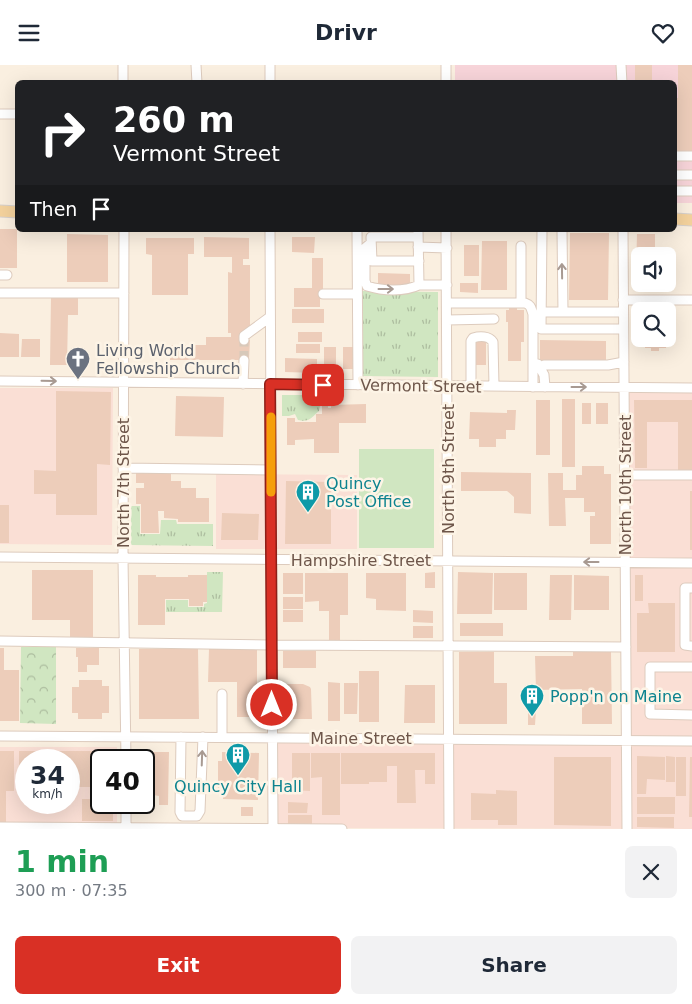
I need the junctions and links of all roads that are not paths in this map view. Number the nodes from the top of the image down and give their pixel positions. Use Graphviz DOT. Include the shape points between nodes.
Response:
graph roads {
  1 [pos="123,65"];
  2 [pos="196,65"];
  3 [pos="270,65"];
  4 [pos="446,65"];
  5 [pos="622,65"];
  6 [pos="123,80"];
  7 [pos="197,80"];
  8 [pos="270,80"];
  9 [pos="446,80"];
  10 [pos="622,80"];
  11 [pos="0,114"];
  12 [pos="15,114"];
  13 [pos="677,155"];
  14 [pos="692,156"];
  15 [pos="677,175"];
  16 [pos="692,175"];
  17 [pos="677,191"];
  18 [pos="692,191"];
  19 [pos="0,211"];
  20 [pos="15,212"];
  21 [pos="677,219"];
  22 [pos="692,220"];
  23 [pos="124,232"];
  24 [pos="270,232"];
  25 [pos="357,232"];
  26 [pos="446,232"];
  27 [pos="542,232"];
  28 [pos="562,232"];
  29 [pos="623,232"];
  30 [pos="418,234"];
  31 [pos="372,243"];
  32 [pos="521,246"];
  33 [pos="418,247"];
  34 [pos="446,248"];
  35 [pos="418,261"];
  36 [pos="419,285"];
  37 [pos="447,285"];
  38 [pos="0,293"];
  39 [pos="124,293"];
  40 [pos="323,294"];
  41 [pos="357,294"];
  42 [pos="623,299"];
  43 [pos="692,300"];
  44 [pos="447,303"];
  45 [pos="521,303"];
  46 [pos="541,311"];
  47 [pos="563,312"];
  48 [pos="605,312"];
  49 [pos="623,312"];
  50 [pos="270,317"];
  51 [pos="494,319"];
  52 [pos="447,320"];
  53 [pos="541,329"];
  54 [pos="605,329"];
  55 [pos="624,329"];
  56 [pos="244,340"];
  57 [pos="244,360"];
  58 [pos="624,362"];
  59 [pos="540,368"];
  60 [pos="0,381"];
  61 [pos="123,382"];
  62 [pos="243,384"];
  63 [pos="270,384"];
  64 [pos="358,385"];
  65 [pos="448,386"];
  66 [pos="471,386"];
  67 [pos="494,386"];
  68 [pos="533,387"];
  69 [pos="545,387"];
  70 [pos="624,387"];
  71 [pos="692,388"];
  72 [pos="123,468"];
  73 [pos="271,470"];
  74 [pos="624,475"];
  75 [pos="692,475"];
  76 [pos="0,557"];
  77 [pos="123,558"];
  78 [pos="272,559"];
  79 [pos="448,561"];
  80 [pos="625,562"];
  81 [pos="692,563"];
  82 [pos="692,588"];
  83 [pos="0,641"];
  84 [pos="124,643"];
  85 [pos="272,645"];
  86 [pos="448,646"];
  87 [pos="692,646"];
  88 [pos="626,647"];
  89 [pos="692,667"];
  90 [pos="222,694"];
  91 [pos="692,715"];
  92 [pos="0,735"];
  93 [pos="126,737"];
  94 [pos="181,737"];
  95 [pos="203,737"];
  96 [pos="222,737"];
  97 [pos="272,738"];
  98 [pos="449,739"];
  99 [pos="627,740"];
  100 [pos="692,741"];
  101 [pos="126,749"];
  102 [pos="126,814"];
  103 [pos="0,827"];
  104 [pos="126,828"];
  105 [pos="273,829"];
  106 [pos="342,829"];
  107 [pos="449,829"];
  108 [pos="627,829"];
  1 -- 6 [label="street"];
  2 -- 7 [label="street"];
  3 -- 8 [label="street"];
  4 -- 9 [label="street"];
  5 -- 10 [label="street"];
  11 -- 12 [label="street"];
  13 -- 14 [label="street"];
  15 -- 16 [label="street"];
  17 -- 18 [label="street"];
  19 -- 20 [label="main road"];
  21 -- 22 [label="main road"];
  23 -- 39 [label="street, North 7th Street"];
  24 -- 50 [label="street"];
  25 -- 41 [label="street"];
  26 -- 34 [label="street, North 9th Street"];
  27 -- 46 [label="street"];
  47 -- 28 [label="street, one-way"];
  29 -- 42 [label="street, North 10th Street"];
  30 -- 31 [label="street" via="372,237"];
  30 -- 33 [label="street"];
  31 -- 35 [label="street" via="372,261"];
  31 -- 36 [label="street, one-way" via="365,249 367,286 410,289"];
  32 -- 45 [label="street"];
  33 -- 34 [label="street"];
  33 -- 35 [label="street"];
  34 -- 37 [label="street, North 9th Street"];
  35 -- 36 [label="street"];
  36 -- 37 [label="street"];
  37 -- 44 [label="street, North 9th Street"];
  38 -- 39 [label="street"];
  39 -- 61 [label="street, North 7th Street"];
  40 -- 41 [label="street"];
  41 -- 64 [label="street"];
  42 -- 43 [label="street"];
  42 -- 49 [label="street, North 10th Street"];
  44 -- 45 [label="street"];
  44 -- 52 [label="street, North 9th Street"];
  45 -- 68 [label="street" via="529,304 533,314"];
  46 -- 47 [label="street"];
  46 -- 53 [label="street"];
  47 -- 48 [label="street"];
  48 -- 49 [label="street"];
  48 -- 54 [label="street"];
  49 -- 55 [label="street, North 10th Street"];
  50 -- 56 [label="street" via="244,336"];
  50 -- 63 [label="street"];
  51 -- 52 [label="street"];
  52 -- 65 [label="street, North 9th Street"];
  53 -- 54 [label="street"];
  53 -- 59 [label="street" via="537,331"];
  54 -- 55 [label="street"];
  55 -- 58 [label="street, North 10th Street"];
  57 -- 62 [label="street"];
  58 -- 59 [label="street" via="544,365"];
  58 -- 70 [label="street, North 10th Street"];
  59 -- 69 [label="street"];
  60 -- 61 [label="street, Vermont Street, one-way"];
  61 -- 62 [label="street, Vermont Street"];
  61 -- 72 [label="street, North 7th Street"];
  62 -- 63 [label="street, Vermont Street"];
  63 -- 64 [label="street, Vermont Street"];
  63 -- 73 [label="street"];
  64 -- 65 [label="street, Vermont Street"];
  65 -- 66 [label="street, Vermont Street"];
  65 -- 79 [label="street, North 9th Street"];
  66 -- 67 [label="street, Vermont Street"];
  66 -- 67 [label="street" via="471,341 476,337 492,339"];
  67 -- 68 [label="street, Vermont Street"];
  68 -- 69 [label="street, Vermont Street"];
  69 -- 70 [label="street, Vermont Street, one-way"];
  70 -- 71 [label="street, Vermont Street"];
  70 -- 74 [label="street, North 10th Street"];
  72 -- 73 [label="street"];
  72 -- 77 [label="street, North 7th Street"];
  73 -- 78 [label="street"];
  74 -- 75 [label="street"];
  74 -- 80 [label="street, North 10th Street"];
  76 -- 77 [label="street, Hampshire Street"];
  77 -- 78 [label="street, Hampshire Street"];
  77 -- 84 [label="street, North 7th Street"];
  78 -- 79 [label="street, Hampshire Street"];
  78 -- 85 [label="street"];
  80 -- 79 [label="street, Hampshire Street, one-way"];
  79 -- 86 [label="street, North 9th Street"];
  80 -- 81 [label="street, Hampshire Street"];
  80 -- 88 [label="street, North 10th Street"];
  82 -- 87 [label="street" via="685,588 685,645"];
  83 -- 84 [label="street"];
  84 -- 85 [label="street"];
  84 -- 93 [label="street, North 7th Street"];
  85 -- 86 [label="street"];
  85 -- 97 [label="street"];
  86 -- 88 [label="street"];
  86 -- 98 [label="street, North 9th Street"];
  88 -- 99 [label="street, North 10th Street"];
  89 -- 91 [label="street" via="650,667 650,714"];
  90 -- 96 [label="street"];
  92 -- 93 [label="street, Maine Street"];
  93 -- 94 [label="street, Maine Street"];
  93 -- 101 [label="street, North 7th Street"];
  94 -- 95 [label="street, Maine Street"];
  94 -- 95 [label="street, one-way" via="182,816 197,816 200,811"];
  95 -- 96 [label="street, Maine Street"];
  96 -- 97 [label="street, Maine Street"];
  97 -- 98 [label="street, Maine Street"];
  97 -- 105 [label="street"];
  98 -- 99 [label="street, Maine Street"];
  98 -- 107 [label="street, North 9th Street"];
  99 -- 100 [label="street, Maine Street"];
  99 -- 108 [label="street, North 10th Street"];
  102 -- 104 [label="street"];
  103 -- 104 [label="street"];
  104 -- 105 [label="street"];
  105 -- 106 [label="street"];
}
